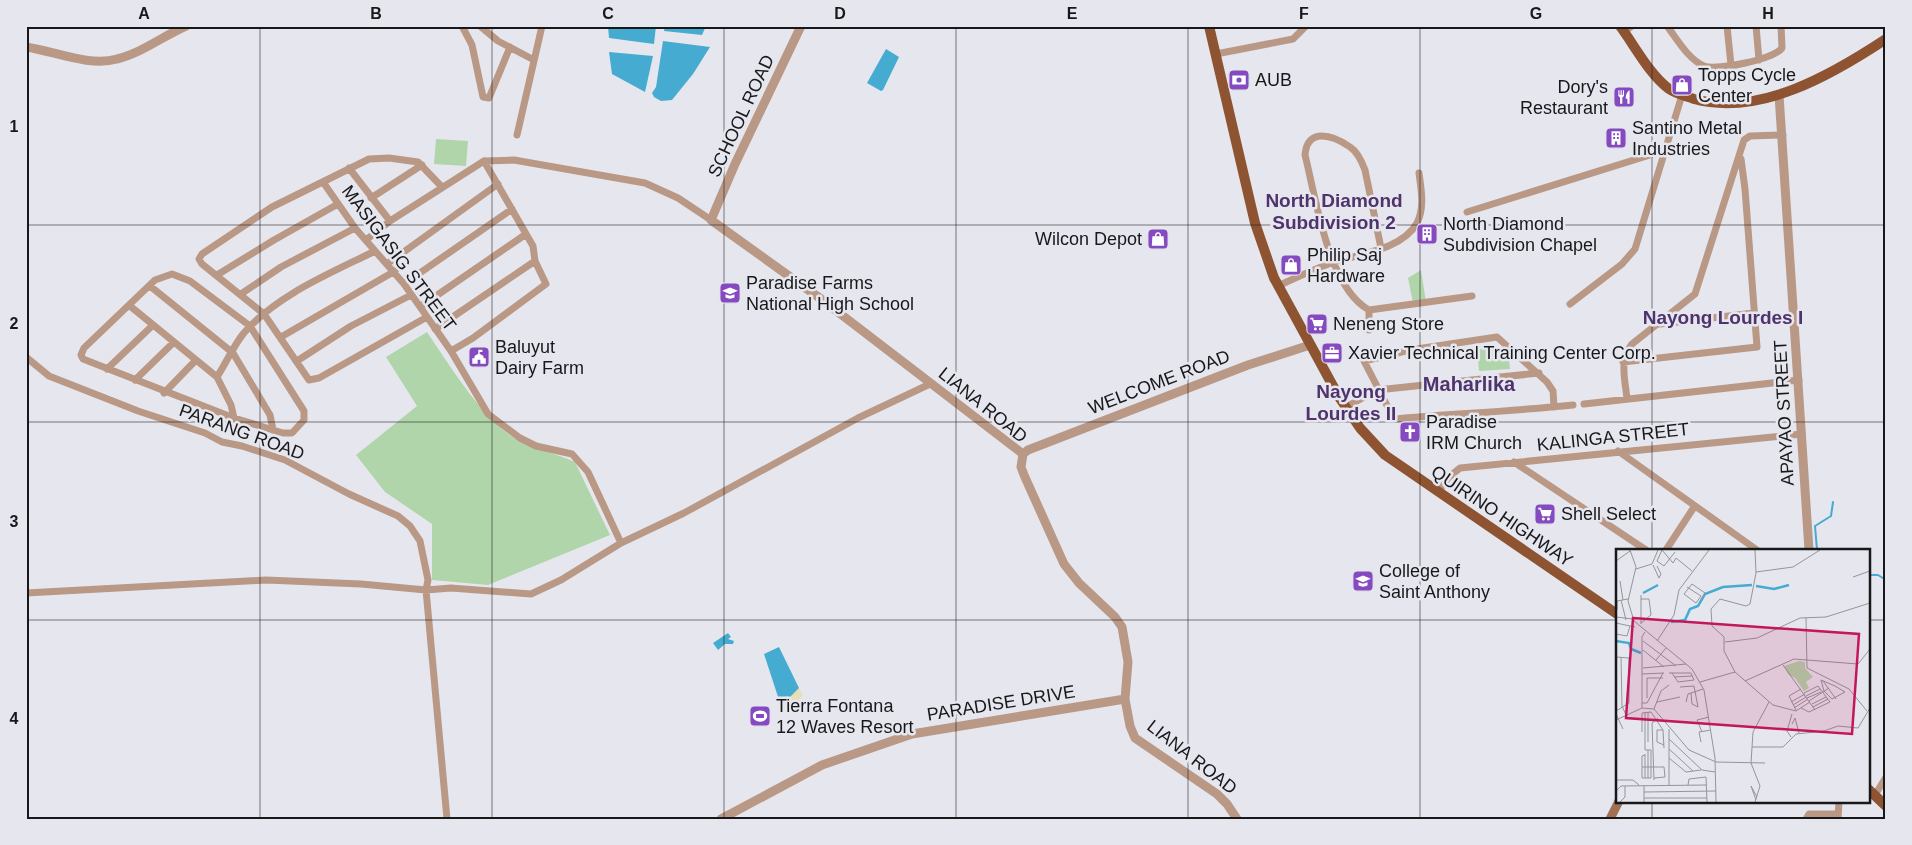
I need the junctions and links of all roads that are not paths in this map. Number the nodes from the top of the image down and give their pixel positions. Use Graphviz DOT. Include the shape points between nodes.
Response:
graph roads {
  1 [pos="186,26"];
  2 [pos="462,26"];
  3 [pos="480,26"];
  4 [pos="542,26"];
  5 [pos="801,26"];
  6 [pos="1210,26"];
  7 [pos="1306,26"];
  8 [pos="1667,26"];
  9 [pos="1727,26"];
  10 [pos="1756,26"];
  11 [pos="1781,26"];
  12 [pos="1625,28"];
  13 [pos="1886,40"];
  14 [pos="26,47"];
  15 [pos="510,47"];
  16 [pos="1216,54"];
  17 [pos="534,60"];
  18 [pos="1759,60"];
  19 [pos="1730,65"];
  20 [pos="1682,95"];
  21 [pos="1779,95"];
  22 [pos="518,135"];
  23 [pos="1783,135"];
  24 [pos="1666,150"];
  25 [pos="1740,156"];
  26 [pos="484,161"];
  27 [pos="422,165"];
  28 [pos="349,168"];
  29 [pos="1419,173"];
  30 [pos="323,182"];
  31 [pos="498,184"];
  32 [pos="442,188"];
  33 [pos="371,198"];
  34 [pos="338,204"];
  35 [pos="512,208"];
  36 [pos="1467,212"];
  37 [pos="711,220"];
  38 [pos="390,221"];
  39 [pos="355,228"];
  40 [pos="526,234"];
  41 [pos="366,240"];
  42 [pos="1381,248"];
  43 [pos="375,251"];
  44 [pos="535,260"];
  45 [pos="1332,263"];
  46 [pos="388,264"];
  47 [pos="395,271"];
  48 [pos="217,276"];
  49 [pos="404,284"];
  50 [pos="150,286"];
  51 [pos="1278,286"];
  52 [pos="241,294"];
  53 [pos="411,295"];
  54 [pos="1472,296"];
  55 [pos="1570,304"];
  56 [pos="130,306"];
  57 [pos="420,307"];
  58 [pos="1369,310"];
  59 [pos="1754,313"];
  60 [pos="264,314"];
  61 [pos="427,318"];
  62 [pos="1658,324"];
  63 [pos="153,325"];
  64 [pos="250,326"];
  65 [pos="435,329"];
  66 [pos="1369,330"];
  67 [pos="281,337"];
  68 [pos="174,342"];
  69 [pos="1310,345"];
  70 [pos="451,351"];
  71 [pos="232,353"];
  72 [pos="26,357"];
  73 [pos="196,360"];
  74 [pos="297,361"];
  75 [pos="1622,362"];
  76 [pos="106,368"];
  77 [pos="1539,373"];
  78 [pos="217,377"];
  79 [pos="135,380"];
  80 [pos="1799,380"];
  81 [pos="930,384"];
  82 [pos="1376,390"];
  83 [pos="164,393"];
  84 [pos="1627,399"];
  85 [pos="1584,404"];
  86 [pos="1573,405"];
  87 [pos="1346,407"];
  88 [pos="1554,407"];
  89 [pos="234,418"];
  90 [pos="274,430"];
  91 [pos="1802,434"];
  92 [pos="1618,451"];
  93 [pos="1023,454"];
  94 [pos="1514,462"];
  95 [pos="1438,492"];
  96 [pos="1694,507"];
  97 [pos="621,543"];
  98 [pos="1644,549"];
  99 [pos="1667,549"];
  100 [pos="1756,549"];
  101 [pos="1809,549"];
  102 [pos="426,590"];
  103 [pos="26,593"];
  104 [pos="1616,613"];
  105 [pos="1125,699"];
  106 [pos="1886,777"];
  107 [pos="1872,792"];
  108 [pos="1618,802"];
  109 [pos="1840,802"];
  110 [pos="1886,806"];
  111 [pos="1838,816"];
  112 [pos="447,819"];
  113 [pos="721,819"];
  114 [pos="1237,819"];
  115 [pos="1610,819"];
  116 [pos="1806,819"];
  1 -- 14 [label="street" via="140,51 106,61 78,59"];
  2 -- 15 [label="street" via="472,45 483,96 489,98"];
  3 -- 15 [label="street"];
  4 -- 17 [label="street"];
  5 -- 37 [label="street, SCHOOL ROAD"];
  6 -- 16 [label="main road, QUIRINO HIGHWAY"];
  7 -- 16 [label="street" via="1293,39"];
  8 -- 19 [label="street" via="1693,58 1705,66"];
  9 -- 19 [label="street"];
  10 -- 18 [label="street"];
  11 -- 18 [label="street" via="1780,51"];
  12 -- 20 [label="main road" via="1660,80 1670,90"];
  13 -- 21 [label="main road" via="1851,63"];
  15 -- 17 [label="street"];
  16 -- 51 [label="main road, QUIRINO HIGHWAY" via="1258,231"];
  17 -- 22 [label="street"];
  18 -- 19 [label="street"];
  20 -- 21 [label="main road" via="1706,102"];
  20 -- 24 [label="street"];
  21 -- 23 [label="street, APAYAO STREET"];
  23 -- 25 [label="street" via="1750,136 1744,140"];
  23 -- 80 [label="street, APAYAO STREET"];
  24 -- 36 [label="street"];
  24 -- 55 [label="street" via="1635,249 1622,264"];
  25 -- 59 [label="street"];
  25 -- 62 [label="street" via="1695,294"];
  26 -- 31 [label="street"];
  26 -- 32 [label="street"];
  26 -- 37 [label="street" via="514,160 646,183 678,198"];
  27 -- 28 [label="street" via="404,159 377,158"];
  27 -- 32 [label="street"];
  27 -- 33 [label="street"];
  28 -- 30 [label="street"];
  28 -- 33 [label="street"];
  29 -- 42 [label="street" via="1421,206 1417,223 1404,237"];
  30 -- 34 [label="street, MASIGASIG STREET"];
  30 -- 48 [label="street" via="272,207 202,254 200,261"];
  31 -- 35 [label="street"];
  31 -- 46 [label="street"];
  32 -- 38 [label="street"];
  33 -- 38 [label="street"];
  34 -- 39 [label="street, MASIGASIG STREET"];
  34 -- 48 [label="street"];
  35 -- 40 [label="street"];
  35 -- 49 [label="street"];
  37 -- 81 [label="street, LIANA ROAD" via="821,299"];
  38 -- 41 [label="street"];
  39 -- 41 [label="street, MASIGASIG STREET"];
  39 -- 52 [label="street" via="281,267"];
  40 -- 44 [label="street"];
  40 -- 57 [label="street"];
  41 -- 43 [label="street, MASIGASIG STREET"];
  42 -- 45 [label="street"];
  42 -- 45 [label="street" via="1360,158 1351,147 1326,136 1317,136 1310,139 1305,155"];
  43 -- 46 [label="street, MASIGASIG STREET"];
  43 -- 60 [label="street" via="294,294"];
  44 -- 65 [label="street"];
  44 -- 70 [label="street" via="547,283 533,296"];
  45 -- 51 [label="street"];
  45 -- 58 [label="street" via="1355,300"];
  46 -- 47 [label="street, MASIGASIG STREET"];
  47 -- 49 [label="street, MASIGASIG STREET"];
  47 -- 67 [label="street"];
  48 -- 52 [label="street"];
  49 -- 53 [label="street, MASIGASIG STREET"];
  50 -- 56 [label="street"];
  50 -- 64 [label="street" via="166,275 186,279"];
  50 -- 71 [label="street"];
  51 -- 69 [label="main road, QUIRINO HIGHWAY"];
  52 -- 60 [label="street"];
  53 -- 57 [label="street, MASIGASIG STREET"];
  53 -- 74 [label="street" via="351,326"];
  54 -- 58 [label="street"];
  56 -- 63 [label="street"];
  56 -- 76 [label="street" via="82,352 84,361"];
  57 -- 61 [label="street, MASIGASIG STREET"];
  58 -- 66 [label="street"];
  59 -- 62 [label="street"];
  59 -- 75 [label="street" via="1757,347"];
  60 -- 64 [label="street"];
  60 -- 67 [label="street"];
  61 -- 65 [label="street, MASIGASIG STREET"];
  61 -- 74 [label="street" via="312,381 304,375"];
  62 -- 75 [label="street" via="1632,344"];
  63 -- 68 [label="street"];
  63 -- 76 [label="street"];
  64 -- 71 [label="street"];
  64 -- 90 [label="street" via="305,414 304,420 292,433"];
  65 -- 70 [label="street, MASIGASIG STREET"];
  67 -- 74 [label="street"];
  68 -- 73 [label="street"];
  68 -- 79 [label="street"];
  69 -- 87 [label="main road, QUIRINO HIGHWAY"];
  69 -- 93 [label="street, WELCOME ROAD" via="1248,365"];
  70 -- 97 [label="street, MASIGASIG STREET" via="488,414 520,438 536,446 565,451 578,460 588,472"];
  71 -- 78 [label="street"];
  71 -- 90 [label="street" via="270,415"];
  72 -- 102 [label="street, PARANG ROAD" via="49,376 222,442 285,460 398,516 420,541 428,580"];
  73 -- 78 [label="street"];
  73 -- 83 [label="street"];
  75 -- 84 [label="street"];
  76 -- 79 [label="street"];
  77 -- 82 [label="street"];
  77 -- 82 [label="street" via="1493,337 1364,361"];
  77 -- 88 [label="street" via="1553,391"];
  78 -- 89 [label="street"];
  79 -- 83 [label="street"];
  80 -- 84 [label="street"];
  80 -- 91 [label="street, APAYAO STREET"];
  81 -- 93 [label="street, LIANA ROAD"];
  81 -- 97 [label="street" via="858,418 684,513"];
  82 -- 87 [label="street"];
  82 -- 88 [label="street" via="1394,419"];
  83 -- 89 [label="street"];
  84 -- 85 [label="street"];
  86 -- 88 [label="street"];
  87 -- 95 [label="main road, QUIRINO HIGHWAY" via="1369,440 1385,455"];
  89 -- 90 [label="street"];
  91 -- 92 [label="street, KALINGA STREET"];
  91 -- 101 [label="street, APAYAO STREET"];
  92 -- 94 [label="street, KALINGA STREET"];
  92 -- 96 [label="street"];
  93 -- 105 [label="street, LIANA ROAD" via="1021,467 1064,564 1122,627 1128,662"];
  94 -- 95 [label="street, KALINGA STREET" via="1460,468"];
  94 -- 98 [label="street"];
  95 -- 104 [label="main road, QUIRINO HIGHWAY"];
  96 -- 99 [label="street"];
  96 -- 100 [label="street"];
  97 -- 102 [label="street" via="531,594 451,588"];
  102 -- 103 [label="street" via="266,580"];
  102 -- 112 [label="street, PARANG ROAD"];
  105 -- 113 [label="street, PARADISE DRIVE" via="912,734 822,765"];
  105 -- 114 [label="street, LIANA ROAD" via="1130,726 1136,738 1217,794"];
  106 -- 107 [label="street"];
  107 -- 110 [label="main road"];
  108 -- 115 [label="main road"];
  109 -- 111 [label="street"];
  111 -- 116 [label="street" via="1809,814"];
}
